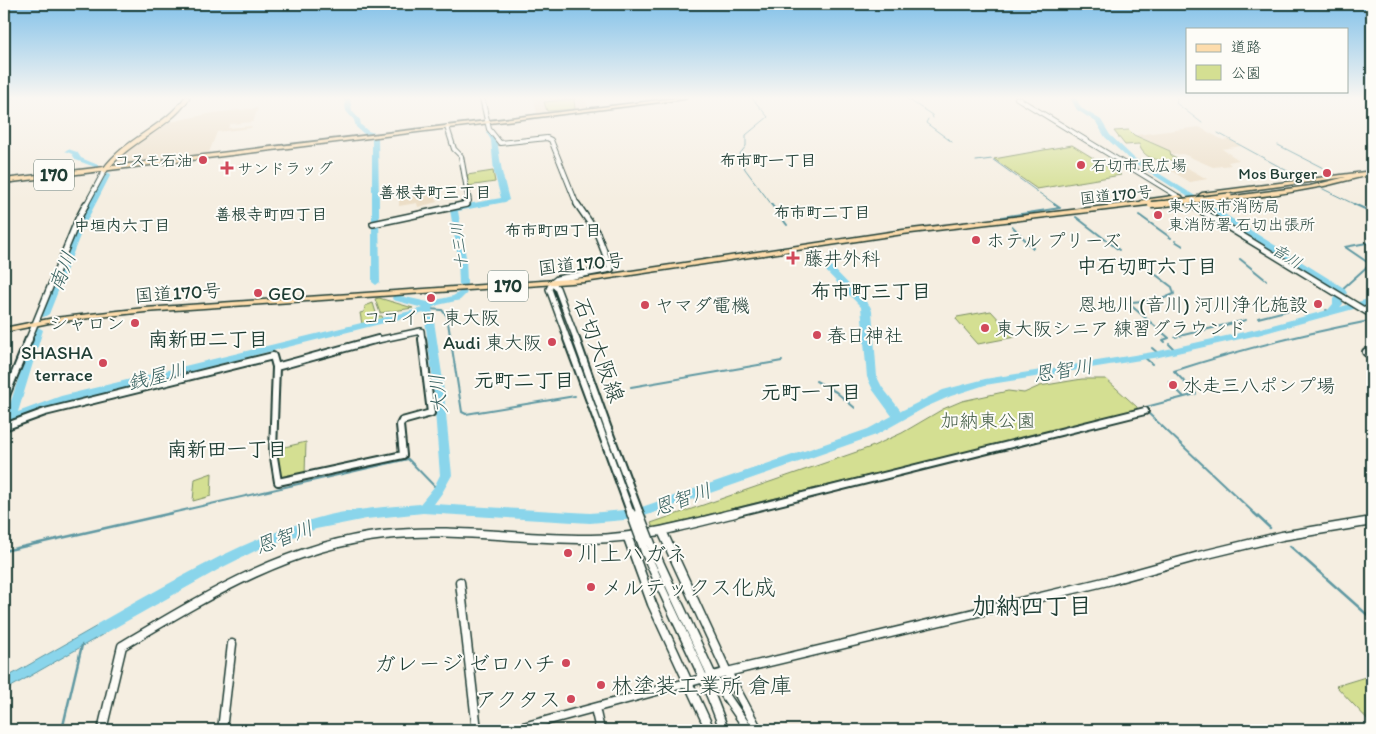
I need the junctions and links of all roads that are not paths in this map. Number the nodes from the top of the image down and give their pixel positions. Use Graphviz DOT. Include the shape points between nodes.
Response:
graph roads {
  1 [pos="145,132"];
  2 [pos="404,132"];
  3 [pos="449,132"];
  4 [pos="492,132"];
  5 [pos="1073,132"];
  6 [pos="105,170"];
  7 [pos="1372,173"];
  8 [pos="1355,176"];
  9 [pos="4,181"];
  10 [pos="1180,197"];
  11 [pos="1190,203"];
  12 [pos="1030,217"];
  13 [pos="373,224"];
  14 [pos="552,283"];
  15 [pos="1369,315"];
  16 [pos="34,324"];
  17 [pos="4,330"];
  18 [pos="1366,352"];
  19 [pos="1372,356"];
  20 [pos="276,367"];
  21 [pos="4,400"];
  22 [pos="1145,410"];
  23 [pos="4,427"];
  24 [pos="1372,522"];
  25 [pos="662,531"];
  26 [pos="628,538"];
  27 [pos="649,550"];
  28 [pos="460,582"];
  29 [pos="232,644"];
  30 [pos="727,672"];
  31 [pos="712,676"];
  32 [pos="701,679"];
  33 [pos="687,684"];
  34 [pos="595,708"];
  35 [pos="102,730"];
  36 [pos="222,730"];
  37 [pos="477,730"];
  38 [pos="512,730"];
  39 [pos="600,730"];
  40 [pos="710,730"];
  41 [pos="724,730"];
  42 [pos="749,730"];
  43 [pos="758,730"];
  1 -- 6 [label="main road" via="113,156"];
  2 -- 6 [label="highway, 170"];
  3 -- 13 [label="street" via="464,167 469,200 466,204"];
  4 -- 14 [label="street" via="500,143 551,140 580,211 597,233 611,268 557,279"];
  5 -- 10 [label="street"];
  6 -- 9 [label="highway, 170"];
  6 -- 16 [label="street" via="78,219"];
  7 -- 8 [label="highway, 国道170号 / 170"];
  8 -- 8 [label="highway, 170" via="1292,190 1210,201 1202,195"];
  8 -- 12 [label="highway, 国道170号 / 170, bridge" via="1228,195"];
  10 -- 11 [label="street"];
  10 -- 12 [label="highway"];
  11 -- 12 [label="highway"];
  11 -- 15 [label="street" via="1306,272"];
  12 -- 14 [label="highway, 国道170号 / 170" via="903,232"];
  14 -- 16 [label="highway, 国道170号 / 170" via="145,310"];
  14 -- 27 [label="street, 石切大阪線, bridge" via="549,289"];
  16 -- 17 [label="highway, 国道170号 / 170"];
  16 -- 21 [label="street"];
  18 -- 19 [label="street"];
  20 -- 20 [label="street" via="273,451 278,482 403,455 402,421 431,413 421,330"];
  20 -- 23 [label="street" via="275,357 268,355 63,407"];
  22 -- 25 [label="street"];
  24 -- 30 [label="street" via="1282,536"];
  25 -- 26 [label="street"];
  25 -- 30 [label="street"];
  26 -- 33 [label="street"];
  26 -- 35 [label="street" via="554,539 403,532 365,536 301,553 224,586 122,646"];
  27 -- 31 [label="street, 石切大阪線"];
  27 -- 32 [label="street, 石切大阪線"];
  28 -- 37 [label="street"];
  29 -- 36 [label="street"];
  30 -- 31 [label="street"];
  30 -- 43 [label="street"];
  31 -- 32 [label="street"];
  31 -- 42 [label="street, 石切大阪線"];
  32 -- 33 [label="street"];
  32 -- 41 [label="street, 石切大阪線"];
  33 -- 34 [label="street"];
  33 -- 40 [label="street"];
  34 -- 38 [label="street"];
  34 -- 39 [label="street"];
}
